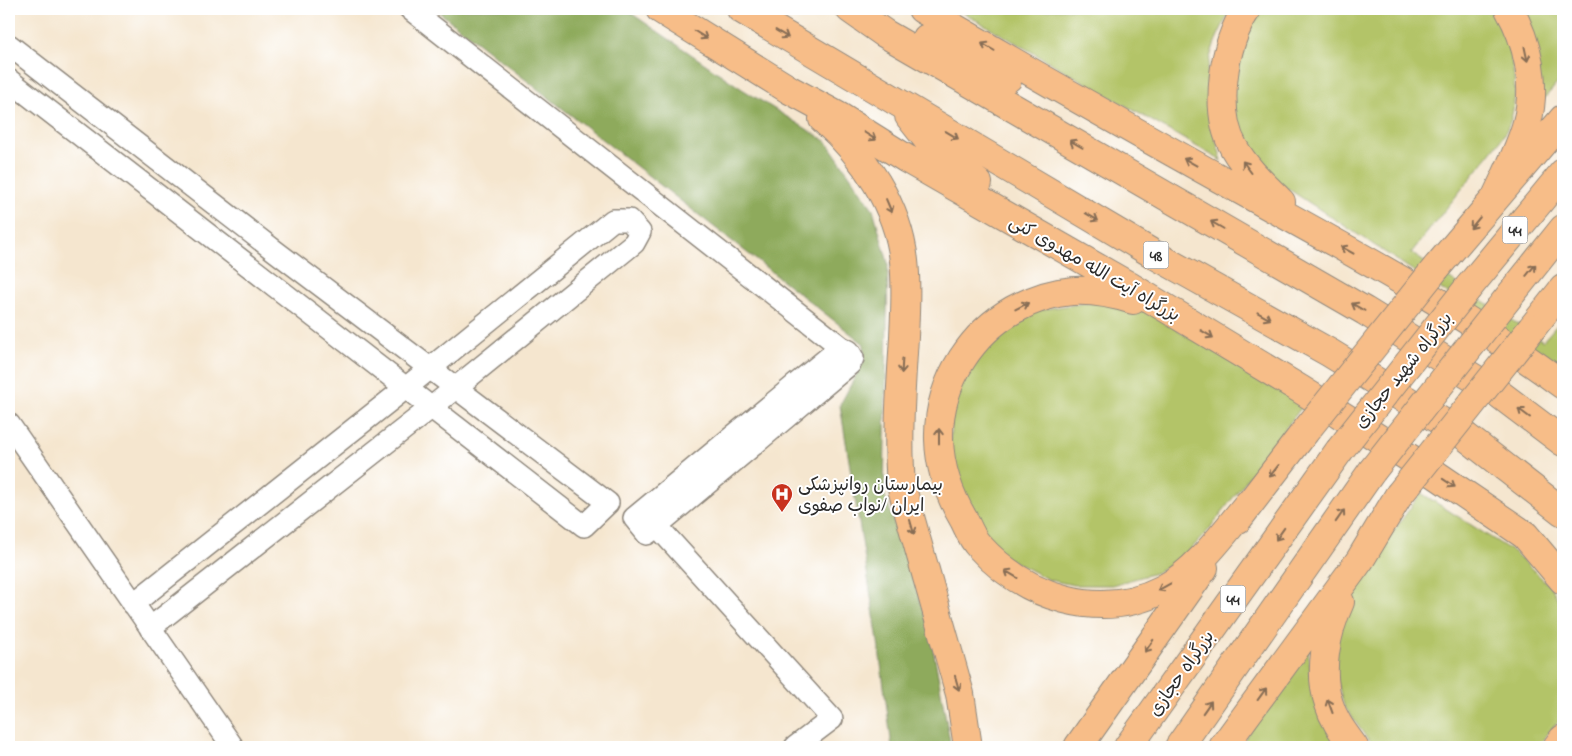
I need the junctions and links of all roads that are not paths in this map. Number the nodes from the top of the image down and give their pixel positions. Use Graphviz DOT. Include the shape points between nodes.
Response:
graph roads {
  1 [pos="410,9"];
  2 [pos="660,9"];
  3 [pos="741,9"];
  4 [pos="850,9"];
  5 [pos="867,9"];
  6 [pos="922,9"];
  7 [pos="1247,9"];
  8 [pos="1508,9"];
  9 [pos="9,45"];
  10 [pos="9,80"];
  11 [pos="790,90"];
  12 [pos="898,103"];
  13 [pos="1091,107"];
  14 [pos="1563,119"];
  15 [pos="1563,173"];
  16 [pos="1496,198"];
  17 [pos="1306,226"];
  18 [pos="1563,229"];
  19 [pos="1052,242"];
  20 [pos="275,251"];
  21 [pos="259,273"];
  22 [pos="545,274"];
  23 [pos="1563,289"];
  24 [pos="570,295"];
  25 [pos="1162,307"];
  26 [pos="429,367"];
  27 [pos="1563,385"];
  28 [pos="407,387"];
  29 [pos="456,388"];
  30 [pos="432,407"];
  31 [pos="9,424"];
  32 [pos="1563,442"];
  33 [pos="1339,451"];
  34 [pos="284,484"];
  35 [pos="1248,504"];
  36 [pos="305,507"];
  37 [pos="1563,512"];
  38 [pos="1360,560"];
  39 [pos="1563,580"];
  40 [pos="132,604"];
  41 [pos="150,628"];
  42 [pos="1563,739"];
  43 [pos="232,747"];
  44 [pos="796,747"];
  45 [pos="968,747"];
  46 [pos="1078,747"];
  47 [pos="1128,747"];
  48 [pos="1179,747"];
  49 [pos="1223,747"];
  50 [pos="1354,747"];
  51 [pos="1557,747"];
  1 -- 44 [label="lane" via="849,351 850,364 790,402 657,526 832,719"];
  2 -- 11 [label="highway, بزرگراه آیت الله مهدوی کنی, one-way"];
  3 -- 12 [label="highway, 48, one-way"];
  32 -- 4 [label="highway, one-way" via="1498,393 1365,311 884,33"];
  5 -- 13 [label="highway" via="1039,93"];
  13 -- 6 [label="highway, one-way"];
  17 -- 7 [label="highway, one-way" via="1247,168 1233,146 1226,122 1225,69 1231,40"];
  8 -- 16 [label="highway, one-way" via="1525,48 1530,98 1527,123"];
  9 -- 20 [label="lane"];
  10 -- 21 [label="lane"];
  11 -- 19 [label="highway, بزرگراه آیت الله مهدوی کنی, one-way"];
  11 -- 45 [label="highway, one-way" via="841,135 866,166 879,185 898,234 906,290 900,406 901,485 960,694"];
  12 -- 19 [label="highway" via="938,153"];
  12 -- 37 [label="highway, 48, one-way" via="1389,389 1465,436"];
  17 -- 13 [label="highway, one-way"];
  14 -- 16 [label="highway"];
  15 -- 33 [label="highway, بزرگراه شهید حجازی / 44, bridge"];
  16 -- 35 [label="highway, one-way, bridge" via="1436,268"];
  27 -- 17 [label="highway, one-way" via="1527,358 1390,273"];
  48 -- 18 [label="highway, بزرگراه شهید حجازی / 44, one-way, bridge" via="1372,471"];
  19 -- 25 [label="highway, بزرگراه آیت الله مهدوی کنی"];
  20 -- 21 [label="lane"];
  20 -- 26 [label="lane"];
  21 -- 28 [label="lane"];
  22 -- 24 [label="lane"];
  22 -- 24 [label="lane" via="613,220 629,220 640,232 634,243"];
  22 -- 26 [label="lane"];
  23 -- 38 [label="highway, bridge" via="1399,495"];
  24 -- 29 [label="lane"];
  35 -- 25 [label="highway, one-way" via="1195,566 1163,589 1133,600 1087,604 1060,599 1005,571 977,544 953,500 939,449 940,420 957,368 984,332 1026,303 1076,290 1104,292"];
  25 -- 39 [label="highway, بزرگراه آیت الله مهدوی کنی, one-way" via="1300,389 1525,535"];
  26 -- 28 [label="lane"];
  26 -- 29 [label="lane"];
  28 -- 30 [label="lane"];
  28 -- 34 [label="lane"];
  29 -- 30 [label="lane"];
  29 -- 30 [label="lane" via="608,503 584,526"];
  30 -- 36 [label="lane"];
  31 -- 40 [label="lane"];
  33 -- 47 [label="highway, بزرگراه حجازی / 44, one-way"];
  34 -- 36 [label="lane"];
  34 -- 40 [label="lane"];
  35 -- 46 [label="highway, one-way"];
  36 -- 41 [label="lane"];
  49 -- 38 [label="highway, one-way"];
  50 -- 38 [label="highway, one-way" via="1340,728 1325,692 1325,652 1333,616"];
  40 -- 41 [label="lane"];
  41 -- 43 [label="lane"];
  42 -- 51 [label="highway"];
}
